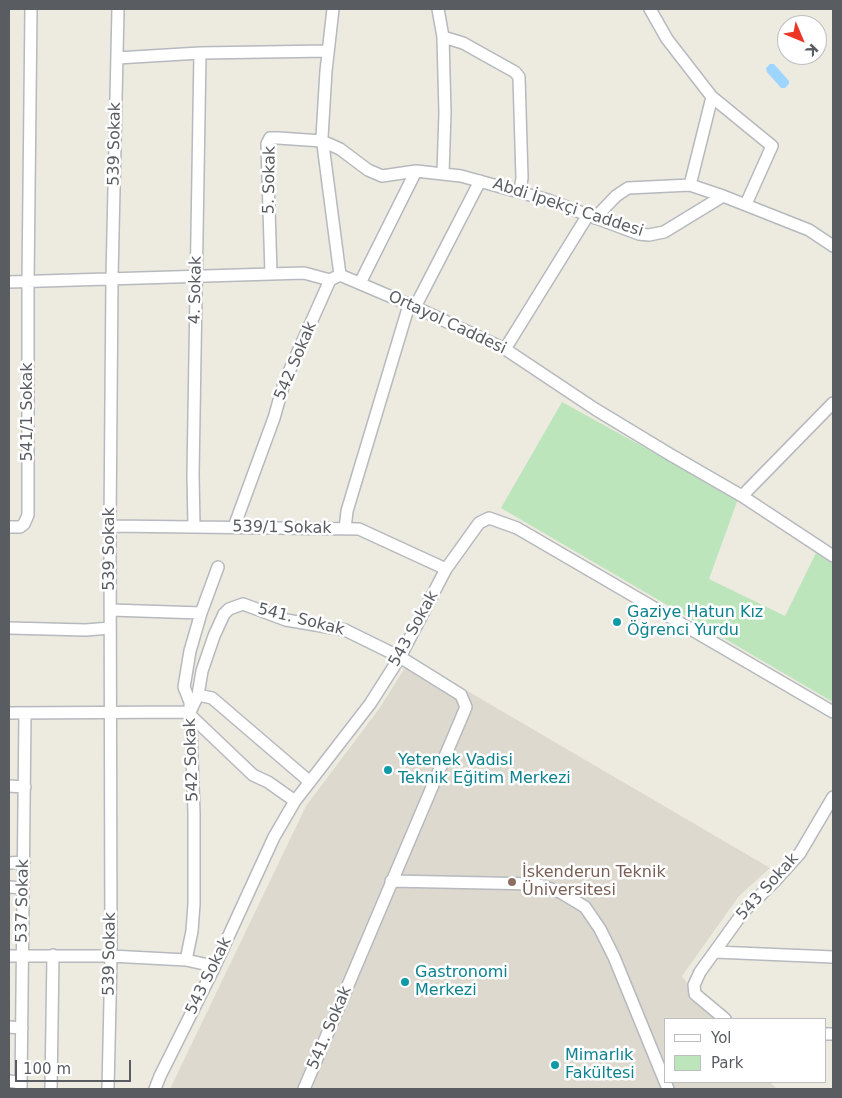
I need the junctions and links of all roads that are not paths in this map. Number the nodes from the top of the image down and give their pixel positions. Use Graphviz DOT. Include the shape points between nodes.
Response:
graph roads {
  1 [pos="31,9"];
  2 [pos="118,9"];
  3 [pos="333,9"];
  4 [pos="438,9"];
  5 [pos="650,9"];
  6 [pos="443,37"];
  7 [pos="328,52"];
  8 [pos="200,53"];
  9 [pos="117,58"];
  10 [pos="712,97"];
  11 [pos="322,141"];
  12 [pos="416,171"];
  13 [pos="443,173"];
  14 [pos="480,181"];
  15 [pos="690,185"];
  16 [pos="520,191"];
  17 [pos="723,196"];
  18 [pos="746,204"];
  19 [pos="591,217"];
  20 [pos="833,246"];
  21 [pos="271,274"];
  22 [pos="196,277"];
  23 [pos="112,278"];
  24 [pos="335,278"];
  25 [pos="9,282"];
  26 [pos="28,282"];
  27 [pos="360,283"];
  28 [pos="412,306"];
  29 [pos="504,349"];
  30 [pos="833,403"];
  31 [pos="742,496"];
  32 [pos="9,526"];
  33 [pos="110,526"];
  34 [pos="194,526"];
  35 [pos="234,527"];
  36 [pos="345,529"];
  37 [pos="833,556"];
  38 [pos="218,567"];
  39 [pos="446,569"];
  40 [pos="111,610"];
  41 [pos="201,613"];
  42 [pos="9,628"];
  43 [pos="110,628"];
  44 [pos="400,657"];
  45 [pos="198,695"];
  46 [pos="833,712"];
  47 [pos="9,713"];
  48 [pos="25,713"];
  49 [pos="110,713"];
  50 [pos="190,713"];
  51 [pos="310,782"];
  52 [pos="9,786"];
  53 [pos="25,786"];
  54 [pos="833,797"];
  55 [pos="295,801"];
  56 [pos="24,862"];
  57 [pos="9,863"];
  58 [pos="391,881"];
  59 [pos="9,888"];
  60 [pos="23,888"];
  61 [pos="715,952"];
  62 [pos="53,955"];
  63 [pos="9,956"];
  64 [pos="23,956"];
  65 [pos="111,956"];
  66 [pos="833,957"];
  67 [pos="186,960"];
  68 [pos="213,970"];
  69 [pos="724,1018"];
  70 [pos="9,1027"];
  71 [pos="22,1028"];
  72 [pos="664,1079"];
  73 [pos="9,1082"];
  74 [pos="21,1086"];
  75 [pos="51,1089"];
  76 [pos="108,1089"];
  77 [pos="155,1089"];
  78 [pos="304,1089"];
  1 -- 26 [label="street"];
  2 -- 9 [label="street, 539 Sokak"];
  3 -- 7 [label="street"];
  4 -- 6 [label="street"];
  5 -- 10 [label="street" via="667,39"];
  6 -- 13 [label="street"];
  6 -- 16 [label="street" via="463,43 519,77"];
  7 -- 8 [label="street"];
  7 -- 11 [label="street"];
  8 -- 9 [label="street"];
  8 -- 22 [label="street, 4. Sokak"];
  9 -- 23 [label="street, 539 Sokak"];
  10 -- 15 [label="street"];
  10 -- 18 [label="street" via="772,146"];
  11 -- 12 [label="street, Abdi İpekçi Caddesi" via="375,174 382,176"];
  11 -- 21 [label="street, 5. Sokak" via="270,138 267,144"];
  11 -- 24 [label="street"];
  12 -- 13 [label="street, Abdi İpekçi Caddesi"];
  12 -- 27 [label="street"];
  13 -- 14 [label="street, Abdi İpekçi Caddesi"];
  14 -- 16 [label="street, Abdi İpekçi Caddesi"];
  14 -- 28 [label="street"];
  15 -- 17 [label="street"];
  15 -- 19 [label="street" via="628,188"];
  16 -- 19 [label="street, Abdi İpekçi Caddesi"];
  17 -- 18 [label="street"];
  17 -- 19 [label="street, Abdi İpekçi Caddesi" via="657,234 639,234"];
  18 -- 20 [label="street" via="809,230"];
  19 -- 29 [label="street"];
  21 -- 22 [label="street, Ortayol Caddesi"];
  21 -- 24 [label="street, Ortayol Caddesi" via="304,273"];
  22 -- 23 [label="street, Ortayol Caddesi"];
  22 -- 34 [label="street, 4. Sokak"];
  23 -- 26 [label="street, Ortayol Caddesi"];
  23 -- 33 [label="street, 539 Sokak"];
  24 -- 27 [label="street, Ortayol Caddesi"];
  24 -- 35 [label="street, 542 Sokak" via="284,383"];
  25 -- 26 [label="street, Ortayol Caddesi"];
  26 -- 32 [label="street, 541/1 Sokak" via="28,515 20,527"];
  27 -- 28 [label="street, Ortayol Caddesi"];
  28 -- 29 [label="street, Ortayol Caddesi"];
  28 -- 36 [label="street" via="347,511"];
  29 -- 31 [label="street, Ortayol Caddesi" via="596,409"];
  30 -- 31 [label="street"];
  31 -- 37 [label="street, Ortayol Caddesi"];
  33 -- 34 [label="street, 539/1 Sokak"];
  33 -- 40 [label="street, 539 Sokak"];
  34 -- 35 [label="street, 539/1 Sokak"];
  35 -- 36 [label="street, 539/1 Sokak"];
  36 -- 39 [label="street, 539/1 Sokak" via="359,529"];
  38 -- 41 [label="street, 542 Sokak"];
  39 -- 44 [label="street, 543 Sokak"];
  39 -- 46 [label="street, 543 Sokak" via="479,523 489,518 499,521 517,528"];
  40 -- 41 [label="street"];
  40 -- 43 [label="street, 539 Sokak"];
  41 -- 50 [label="street, 542 Sokak" via="184,687"];
  42 -- 43 [label="street"];
  43 -- 49 [label="street, 539 Sokak"];
  44 -- 45 [label="street, 541. Sokak" via="345,630 286,620 243,604 224,614 202,671"];
  44 -- 51 [label="street, 543 Sokak" via="370,704"];
  44 -- 58 [label="street, 541. Sokak" via="461,695 466,707"];
  45 -- 50 [label="street, 541. Sokak"];
  45 -- 51 [label="street" via="212,698"];
  47 -- 48 [label="street"];
  48 -- 49 [label="street"];
  48 -- 53 [label="street, 537 Sokak"];
  49 -- 50 [label="street"];
  49 -- 65 [label="street, 539 Sokak"];
  50 -- 55 [label="street" via="253,775"];
  50 -- 67 [label="street, 542 Sokak" via="194,904"];
  51 -- 55 [label="street, 543 Sokak"];
  52 -- 53 [label="street"];
  53 -- 56 [label="street, 537 Sokak"];
  54 -- 61 [label="street, 543 Sokak" via="800,853 744,911"];
  55 -- 68 [label="street, 543 Sokak" via="274,837"];
  56 -- 57 [label="street"];
  56 -- 60 [label="street, 537 Sokak"];
  58 -- 72 [label="street" via="536,884 560,892 585,907 614,957"];
  58 -- 78 [label="street, 541. Sokak"];
  59 -- 60 [label="street"];
  60 -- 64 [label="street, 537 Sokak"];
  61 -- 66 [label="street"];
  61 -- 69 [label="street, 543 Sokak" via="700,972 694,985 695,994"];
  62 -- 64 [label="street"];
  62 -- 65 [label="street"];
  62 -- 75 [label="street"];
  63 -- 64 [label="street"];
  64 -- 71 [label="street, 537 Sokak"];
  65 -- 67 [label="street"];
  65 -- 76 [label="street, 539 Sokak"];
  67 -- 68 [label="street" via="204,964"];
  68 -- 77 [label="street, 543 Sokak"];
  70 -- 71 [label="street"];
  71 -- 74 [label="street, 537 Sokak"];
  73 -- 74 [label="street"];
}
